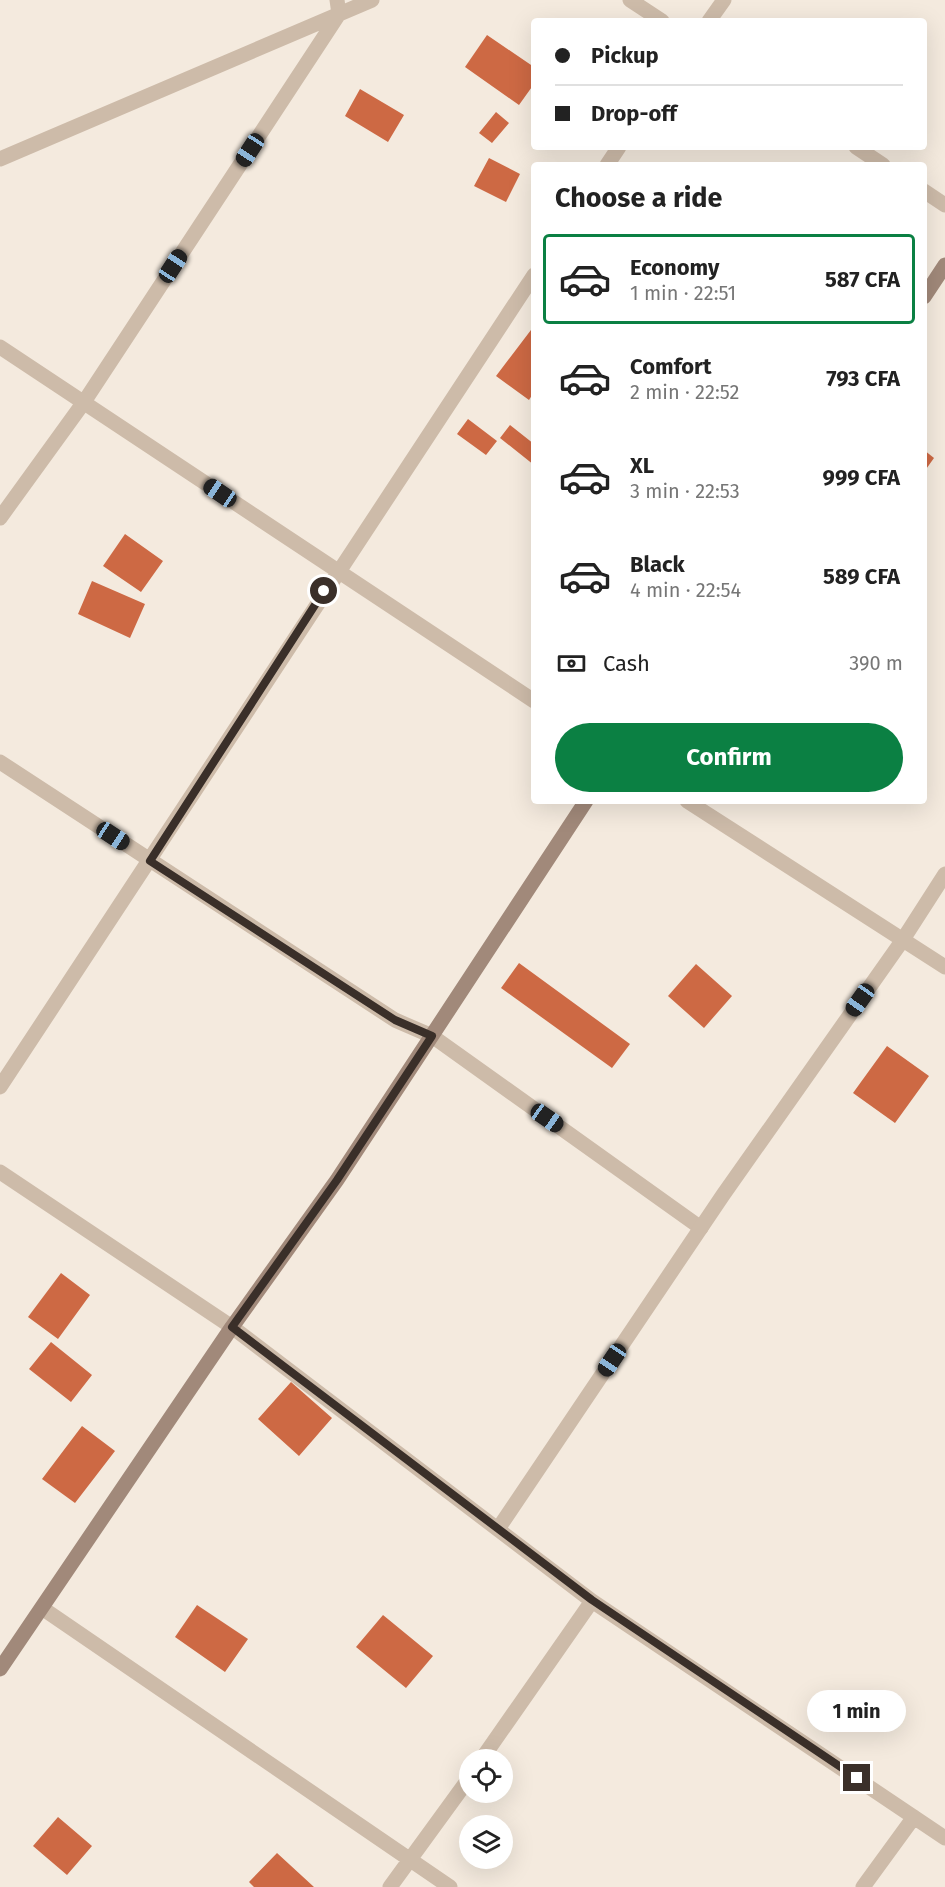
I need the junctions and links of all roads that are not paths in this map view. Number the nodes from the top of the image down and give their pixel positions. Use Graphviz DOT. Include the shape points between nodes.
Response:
graph roads {
  1 [pos="372,0"];
  2 [pos="630,0"];
  3 [pos="724,0"];
  4 [pos="338,7"];
  5 [pos="657,18"];
  6 [pos="711,18"];
  7 [pos="861,150"];
  8 [pos="0,159"];
  9 [pos="879,162"];
  10 [pos="927,193"];
  11 [pos="945,205"];
  12 [pos="945,265"];
  13 [pos="531,280"];
  14 [pos="927,292"];
  15 [pos="0,347"];
  16 [pos="84,402"];
  17 [pos="0,518"];
  18 [pos="337,571"];
  19 [pos="531,699"];
  20 [pos="0,762"];
  21 [pos="584,804"];
  22 [pos="692,804"];
  23 [pos="150,861"];
  24 [pos="945,874"];
  25 [pos="902,941"];
  26 [pos="945,967"];
  27 [pos="432,1036"];
  28 [pos="0,1087"];
  29 [pos="0,1172"];
  30 [pos="700,1228"];
  31 [pos="232,1327"];
  32 [pos="498,1529"];
  33 [pos="592,1600"];
  34 [pos="42,1608"];
  35 [pos="0,1669"];
  36 [pos="490,1749"];
  37 [pos="459,1792"];
  38 [pos="914,1816"];
  39 [pos="945,1838"];
  40 [pos="411,1860"];
  41 [pos="390,1887"];
  42 [pos="450,1887"];
  43 [pos="863,1887"];
  1 -- 4 [label="street"];
  2 -- 5 [label="street"];
  3 -- 6 [label="street"];
  4 -- 8 [label="street"];
  4 -- 16 [label="street"];
  7 -- 9 [label="street"];
  10 -- 11 [label="street"];
  12 -- 14 [label="street"];
  13 -- 18 [label="street"];
  15 -- 16 [label="street"];
  16 -- 17 [label="street"];
  16 -- 18 [label="street"];
  18 -- 19 [label="street"];
  18 -- 23 [label="street"];
  20 -- 23 [label="street"];
  21 -- 27 [label="street"];
  22 -- 25 [label="street"];
  23 -- 27 [label="street" via="395,1020"];
  23 -- 28 [label="street"];
  24 -- 25 [label="street"];
  25 -- 26 [label="street"];
  25 -- 30 [label="street"];
  27 -- 30 [label="street"];
  27 -- 31 [label="street" via="337,1180"];
  29 -- 31 [label="street"];
  30 -- 32 [label="street"];
  31 -- 32 [label="street"];
  31 -- 34 [label="street"];
  32 -- 33 [label="street"];
  33 -- 36 [label="street"];
  33 -- 38 [label="street"];
  34 -- 35 [label="street"];
  34 -- 40 [label="street"];
  37 -- 40 [label="street"];
  38 -- 39 [label="street"];
  38 -- 43 [label="street"];
  40 -- 41 [label="street"];
  40 -- 42 [label="street"];
}
